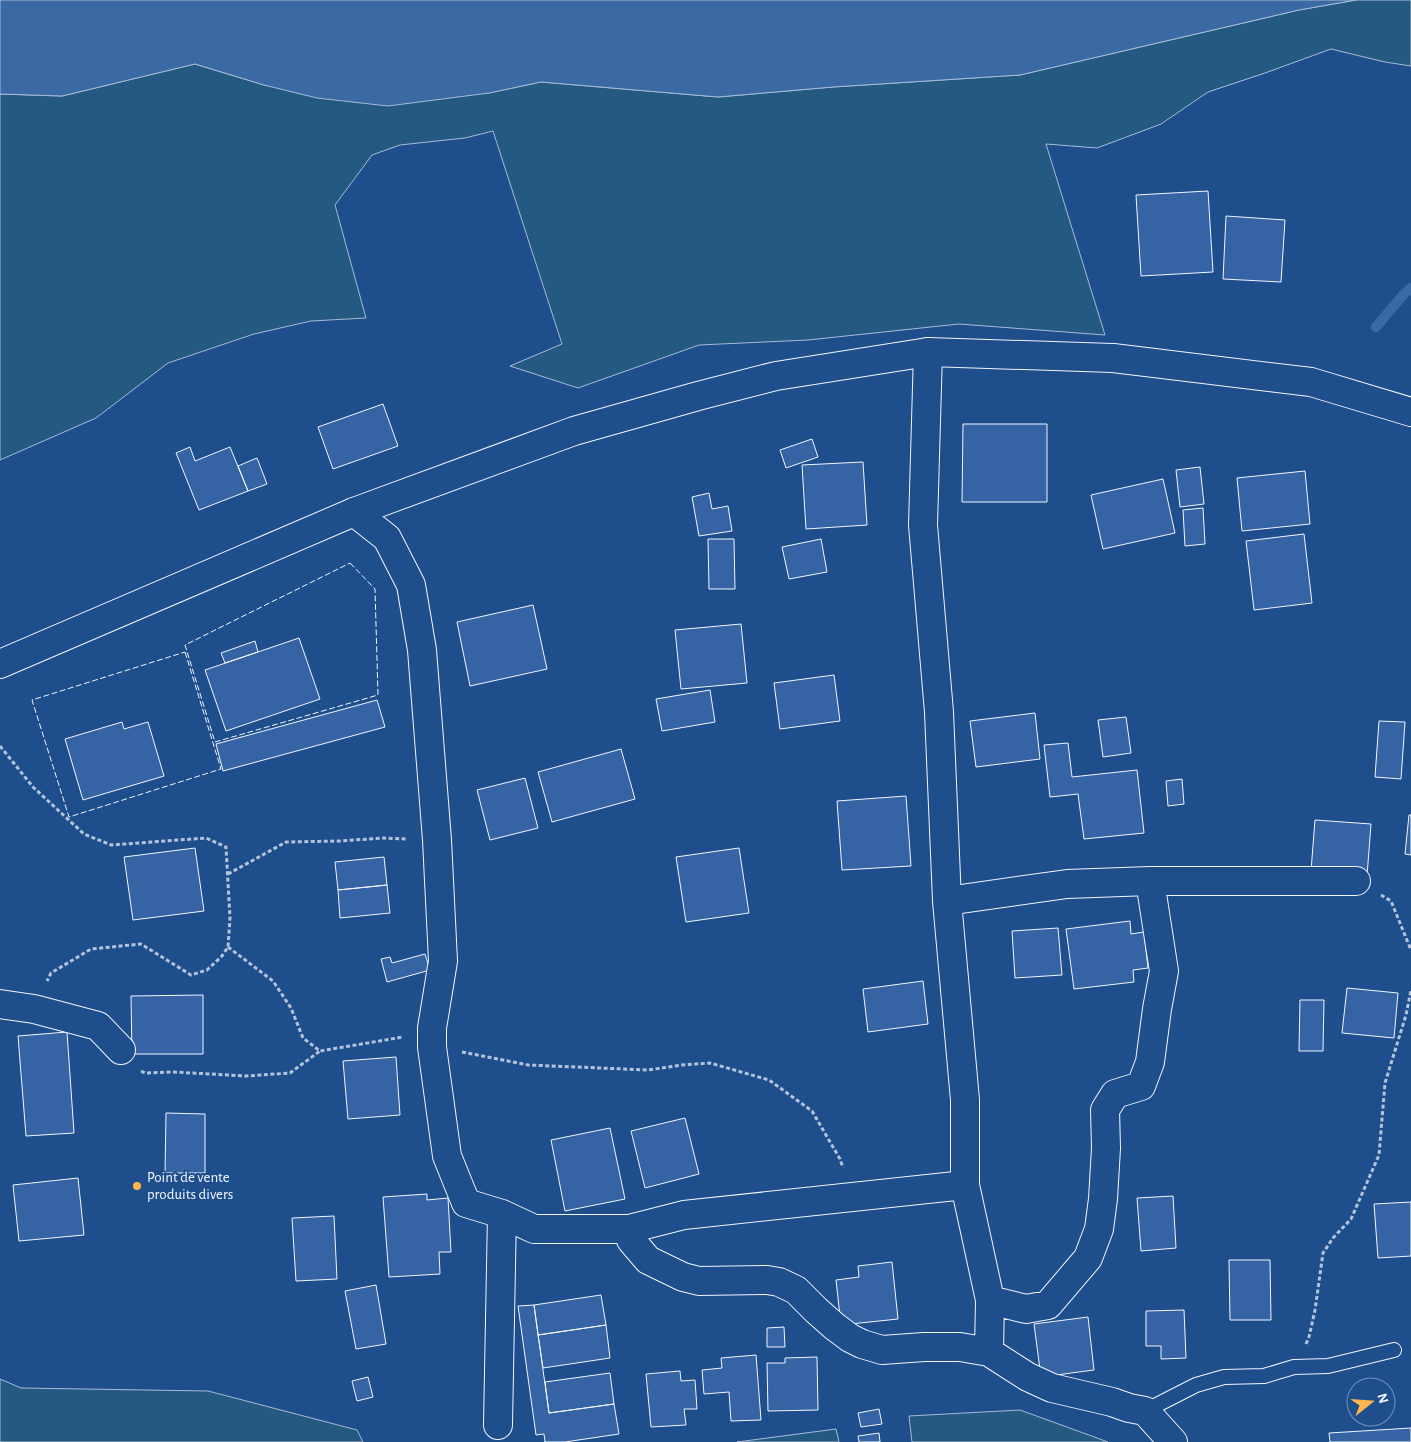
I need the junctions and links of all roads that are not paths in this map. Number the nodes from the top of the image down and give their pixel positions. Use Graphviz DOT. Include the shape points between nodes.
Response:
graph roads {
  1 [pos="928,352"];
  2 [pos="1411,412"];
  3 [pos="354,512"];
  4 [pos="0,664"];
  5 [pos="1150,881"];
  6 [pos="1356,881"];
  7 [pos="947,902"];
  8 [pos="0,1004"];
  9 [pos="121,1050"];
  10 [pos="965,1185"];
  11 [pos="502,1214"];
  12 [pos="629,1229"];
  13 [pos="990,1300"];
  14 [pos="1394,1350"];
  15 [pos="989,1352"];
  16 [pos="1145,1411"];
  17 [pos="498,1425"];
  18 [pos="1173,1442"];
  1 -- 2 [label="main road" via="1113,358 1311,382"];
  1 -- 3 [label="main road" via="776,376 574,431"];
  1 -- 7 [label="main road" via="922,525 939,712"];
  3 -- 4 [label="main road"];
  3 -- 11 [label="main road" via="387,538 411,585 422,650 443,961 432,1038 447,1156 466,1203"];
  5 -- 6 [label="main road"];
  5 -- 7 [label="main road" via="1067,884"];
  5 -- 13 [label="main road" via="1164,971 1150,1062 1141,1086 1115,1094 1105,1110 1103,1199 1099,1229 1088,1258 1048,1305 1026,1309"];
  7 -- 10 [label="main road" via="965,1100"];
  8 -- 9 [label="main road" via="34,1009 98,1026"];
  10 -- 12 [label="main road" via="684,1215"];
  10 -- 13 [label="main road"];
  11 -- 12 [label="main road" via="534,1229"];
  11 -- 17 [label="main road"];
  12 -- 15 [label="main road" via="631,1240 648,1260 682,1277 699,1281 779,1282 796,1290 834,1326 862,1344 882,1350 960,1347"];
  13 -- 15 [label="main road"];
  14 -- 16 [label="lane" via="1328,1366 1294,1367 1264,1376 1224,1377 1196,1385"];
  15 -- 16 [label="main road" via="1028,1378 1052,1388"];
  16 -- 18 [label="main road"];
}
